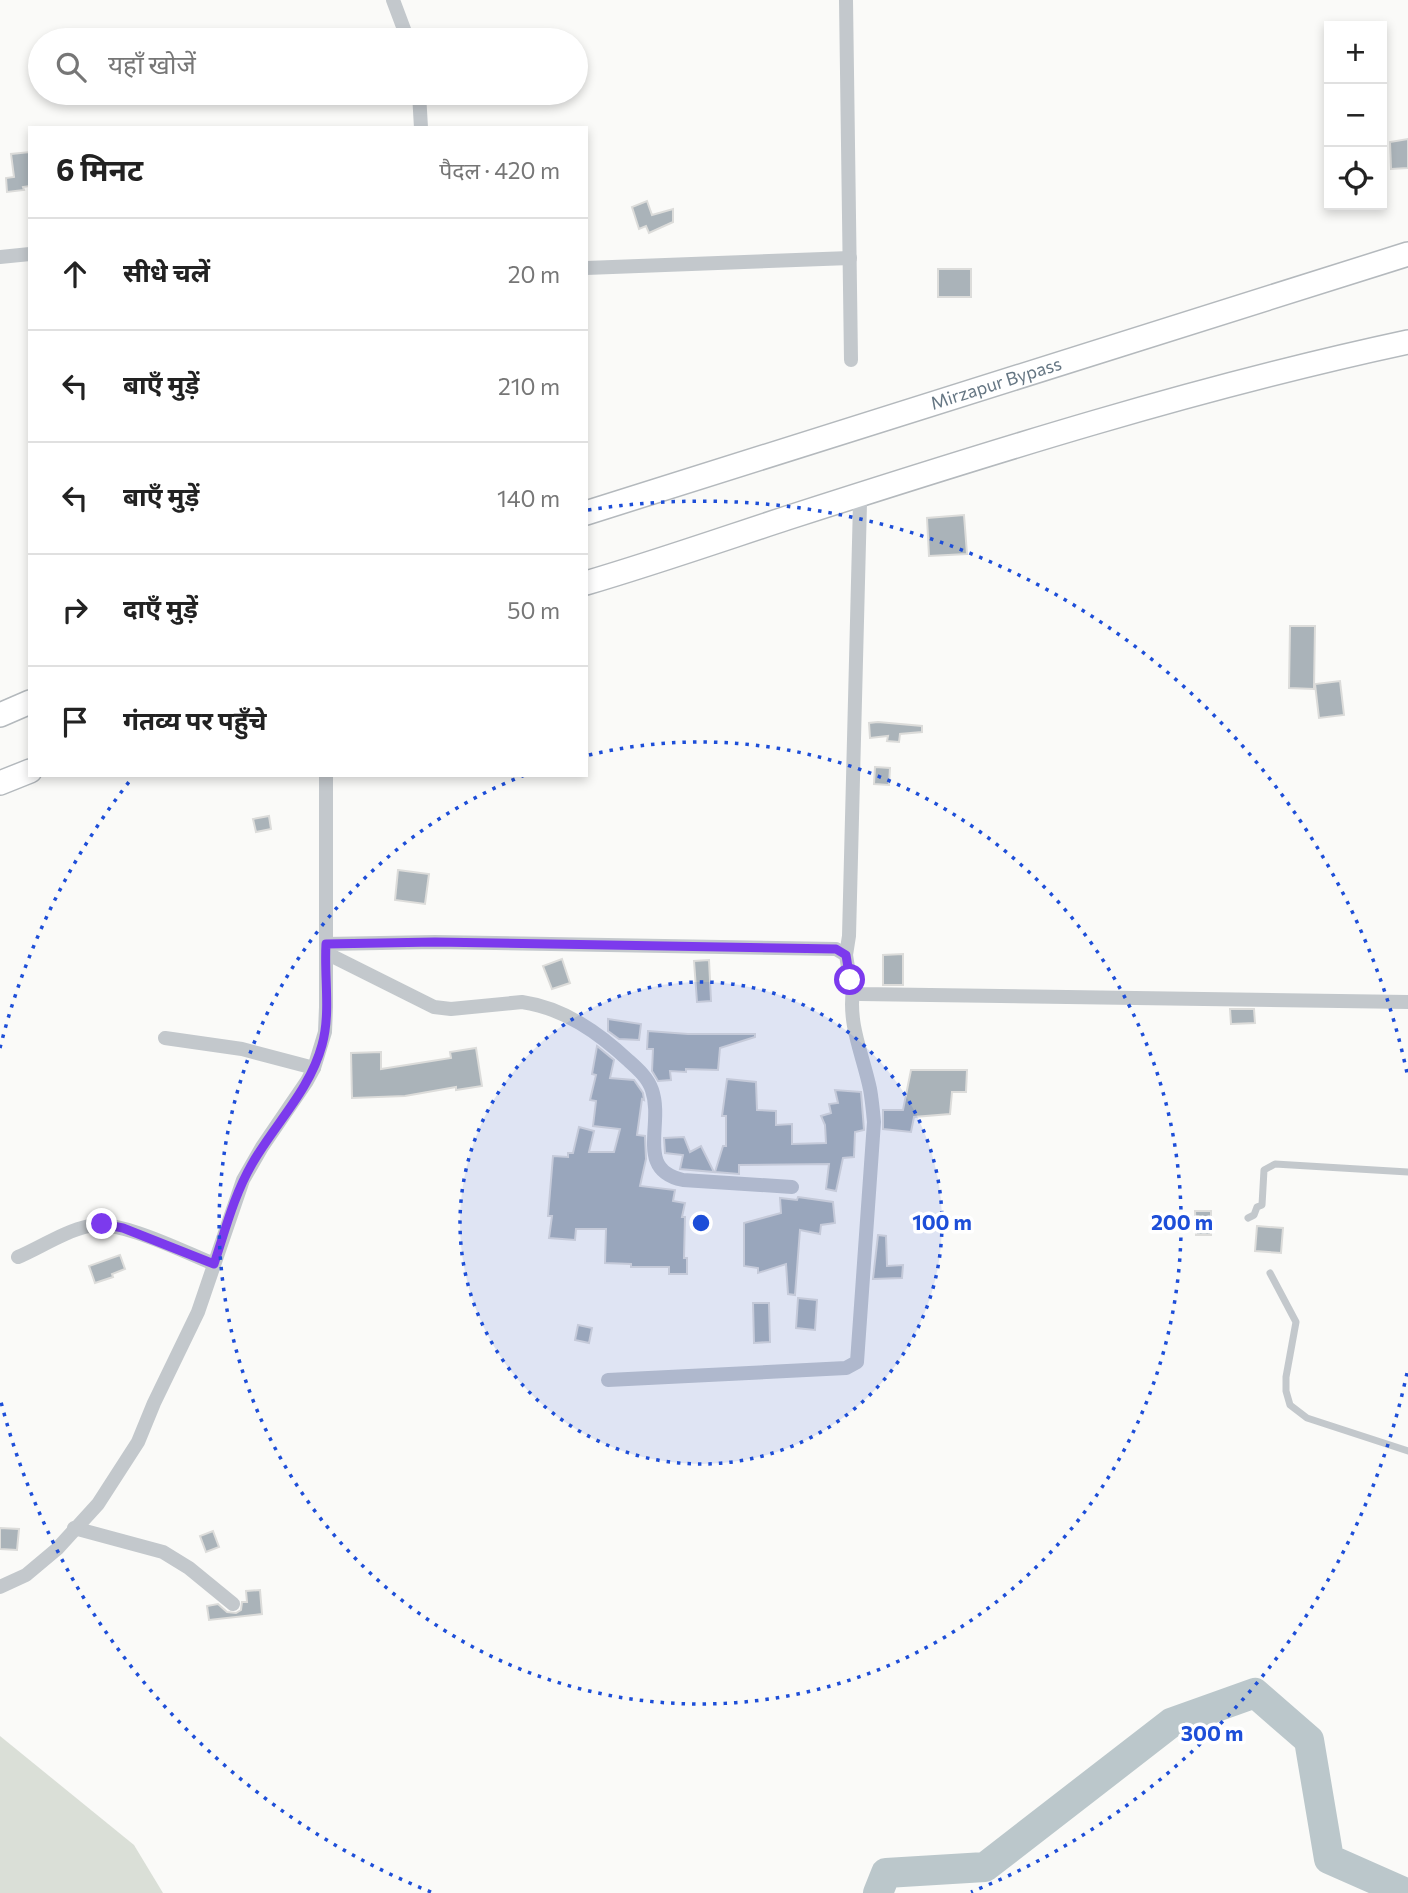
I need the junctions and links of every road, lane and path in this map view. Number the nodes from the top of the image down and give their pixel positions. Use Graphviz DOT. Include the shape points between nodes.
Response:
graph roads {
  1 [pos="393,0"];
  2 [pos="846,0"];
  3 [pos="404,28"];
  4 [pos="420,105"];
  5 [pos="421,126"];
  6 [pos="28,254"];
  7 [pos="1408,254"];
  8 [pos="0,257"];
  9 [pos="850,258"];
  10 [pos="588,268"];
  11 [pos="1408,342"];
  12 [pos="851,360"];
  13 [pos="860,503"];
  14 [pos="588,512"];
  15 [pos="588,582"];
  16 [pos="28,703"];
  17 [pos="0,715"];
  18 [pos="28,772"];
  19 [pos="327,777"];
  20 [pos="0,783"];
  21 [pos="326,948"];
  22 [pos="846,955"];
  23 [pos="853,990"];
  24 [pos="1408,1002"];
  25 [pos="165,1038"];
  26 [pos="314,1068"];
  27 [pos="1408,1172"];
  28 [pos="792,1187"];
  29 [pos="1248,1218"];
  30 [pos="18,1256"];
  31 [pos="214,1264"];
  32 [pos="1270,1273"];
  33 [pos="608,1380"];
  34 [pos="1408,1451"];
  35 [pos="74,1528"];
  36 [pos="0,1587"];
  37 [pos="233,1604"];
  1 -- 3 [label="street"];
  2 -- 9 [label="street"];
  4 -- 5 [label="street"];
  6 -- 8 [label="street"];
  7 -- 14 [label="highway, Mirzapur Bypass"];
  9 -- 10 [label="street"];
  9 -- 12 [label="street"];
  11 -- 15 [label="highway" via="1170,400"];
  13 -- 22 [label="street"];
  16 -- 17 [label="highway"];
  18 -- 20 [label="highway"];
  19 -- 21 [label="street"];
  21 -- 22 [label="street" via="435,942 836,949"];
  21 -- 26 [label="street" via="325,1032"];
  21 -- 28 [label="street" via="434,1007 522,1002 575,1020 608,1041 650,1085 655,1161 661,1171 683,1180"];
  22 -- 23 [label="street"];
  23 -- 24 [label="street" via="860,994"];
  23 -- 33 [label="street" via="853,1023 874,1122 857,1362 846,1368"];
  25 -- 26 [label="street" via="242,1049"];
  26 -- 31 [label="street" via="243,1181"];
  27 -- 29 [label="lane" via="1275,1164 1264,1170 1262,1205"];
  30 -- 31 [label="street" via="102,1224"];
  31 -- 35 [label="street" via="198,1312 138,1442 98,1504"];
  32 -- 34 [label="lane" via="1296,1322 1286,1377 1290,1405 1307,1418"];
  35 -- 36 [label="street" via="40,1565"];
  35 -- 37 [label="street" via="163,1552"];
}
